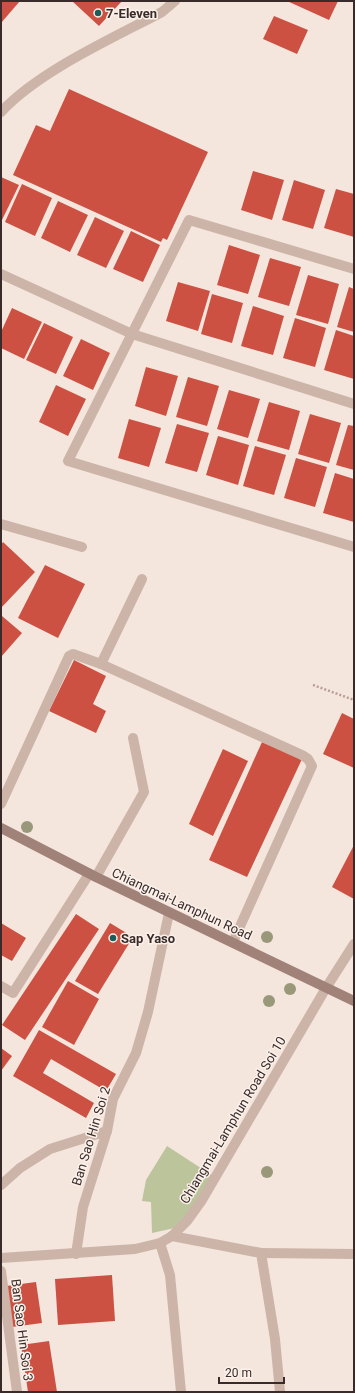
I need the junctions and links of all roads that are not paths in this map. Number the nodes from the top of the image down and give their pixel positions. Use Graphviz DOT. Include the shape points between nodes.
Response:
graph roads {
  1 [pos="175,1"];
  2 [pos="1,112"];
  3 [pos="354,269"];
  4 [pos="1,274"];
  5 [pos="132,334"];
  6 [pos="354,404"];
  7 [pos="1,524"];
  8 [pos="82,547"];
  9 [pos="354,547"];
  10 [pos="142,578"];
  11 [pos="101,664"];
  12 [pos="133,738"];
  13 [pos="1,804"];
  14 [pos="1,828"];
  15 [pos="93,876"];
  16 [pos="169,913"];
  17 [pos="234,942"];
  18 [pos="354,944"];
  19 [pos="1,986"];
  20 [pos="326,988"];
  21 [pos="354,1001"];
  22 [pos="107,1131"];
  23 [pos="1,1185"];
  24 [pos="172,1236"];
  25 [pos="160,1243"];
  26 [pos="261,1253"];
  27 [pos="76,1254"];
  28 [pos="354,1254"];
  29 [pos="1,1258"];
  30 [pos="1,1271"];
  31 [pos="17,1392"];
  32 [pos="181,1392"];
  33 [pos="280,1392"];
  1 -- 2 [label="street" via="162,12 48,74"];
  3 -- 5 [label="street" via="189,220"];
  4 -- 5 [label="street"];
  5 -- 6 [label="street"];
  5 -- 9 [label="street" via="68,461"];
  7 -- 8 [label="street"];
  10 -- 11 [label="street"];
  11 -- 13 [label="street" via="74,654 69,656"];
  11 -- 17 [label="street" via="302,755 312,766"];
  12 -- 15 [label="street" via="144,792"];
  14 -- 15 [label="main road, Chiangmai-Lamphun Road"];
  15 -- 16 [label="main road, Chiangmai-Lamphun Road"];
  15 -- 19 [label="street" via="13,993"];
  16 -- 17 [label="main road, Chiangmai-Lamphun Road"];
  16 -- 22 [label="street, Ban Sao Hin Soi 2" via="148,1012 136,1053 113,1099"];
  17 -- 20 [label="main road, Chiangmai-Lamphun Road"];
  18 -- 20 [label="street, Chiangmai-Lamphun Road Soi 10"];
  20 -- 21 [label="main road, Chiangmai-Lamphun Road"];
  20 -- 24 [label="street, Chiangmai-Lamphun Road Soi 10" via="202,1200"];
  22 -- 23 [label="street" via="50,1150 20,1168"];
  22 -- 27 [label="street, Ban Sao Hin Soi 2" via="83,1207"];
  24 -- 25 [label="street, Chiangmai-Lamphun Road Soi 10"];
  24 -- 26 [label="street"];
  25 -- 27 [label="street, Chiangmai-Lamphun Road Soi 10" via="135,1249"];
  25 -- 32 [label="street" via="170,1275"];
  26 -- 28 [label="street"];
  26 -- 33 [label="street" via="275,1339"];
  27 -- 29 [label="street, Chiangmai-Lamphun Road Soi 10"];
  30 -- 31 [label="street, Ban Sao Hin Soi 3"];
}
